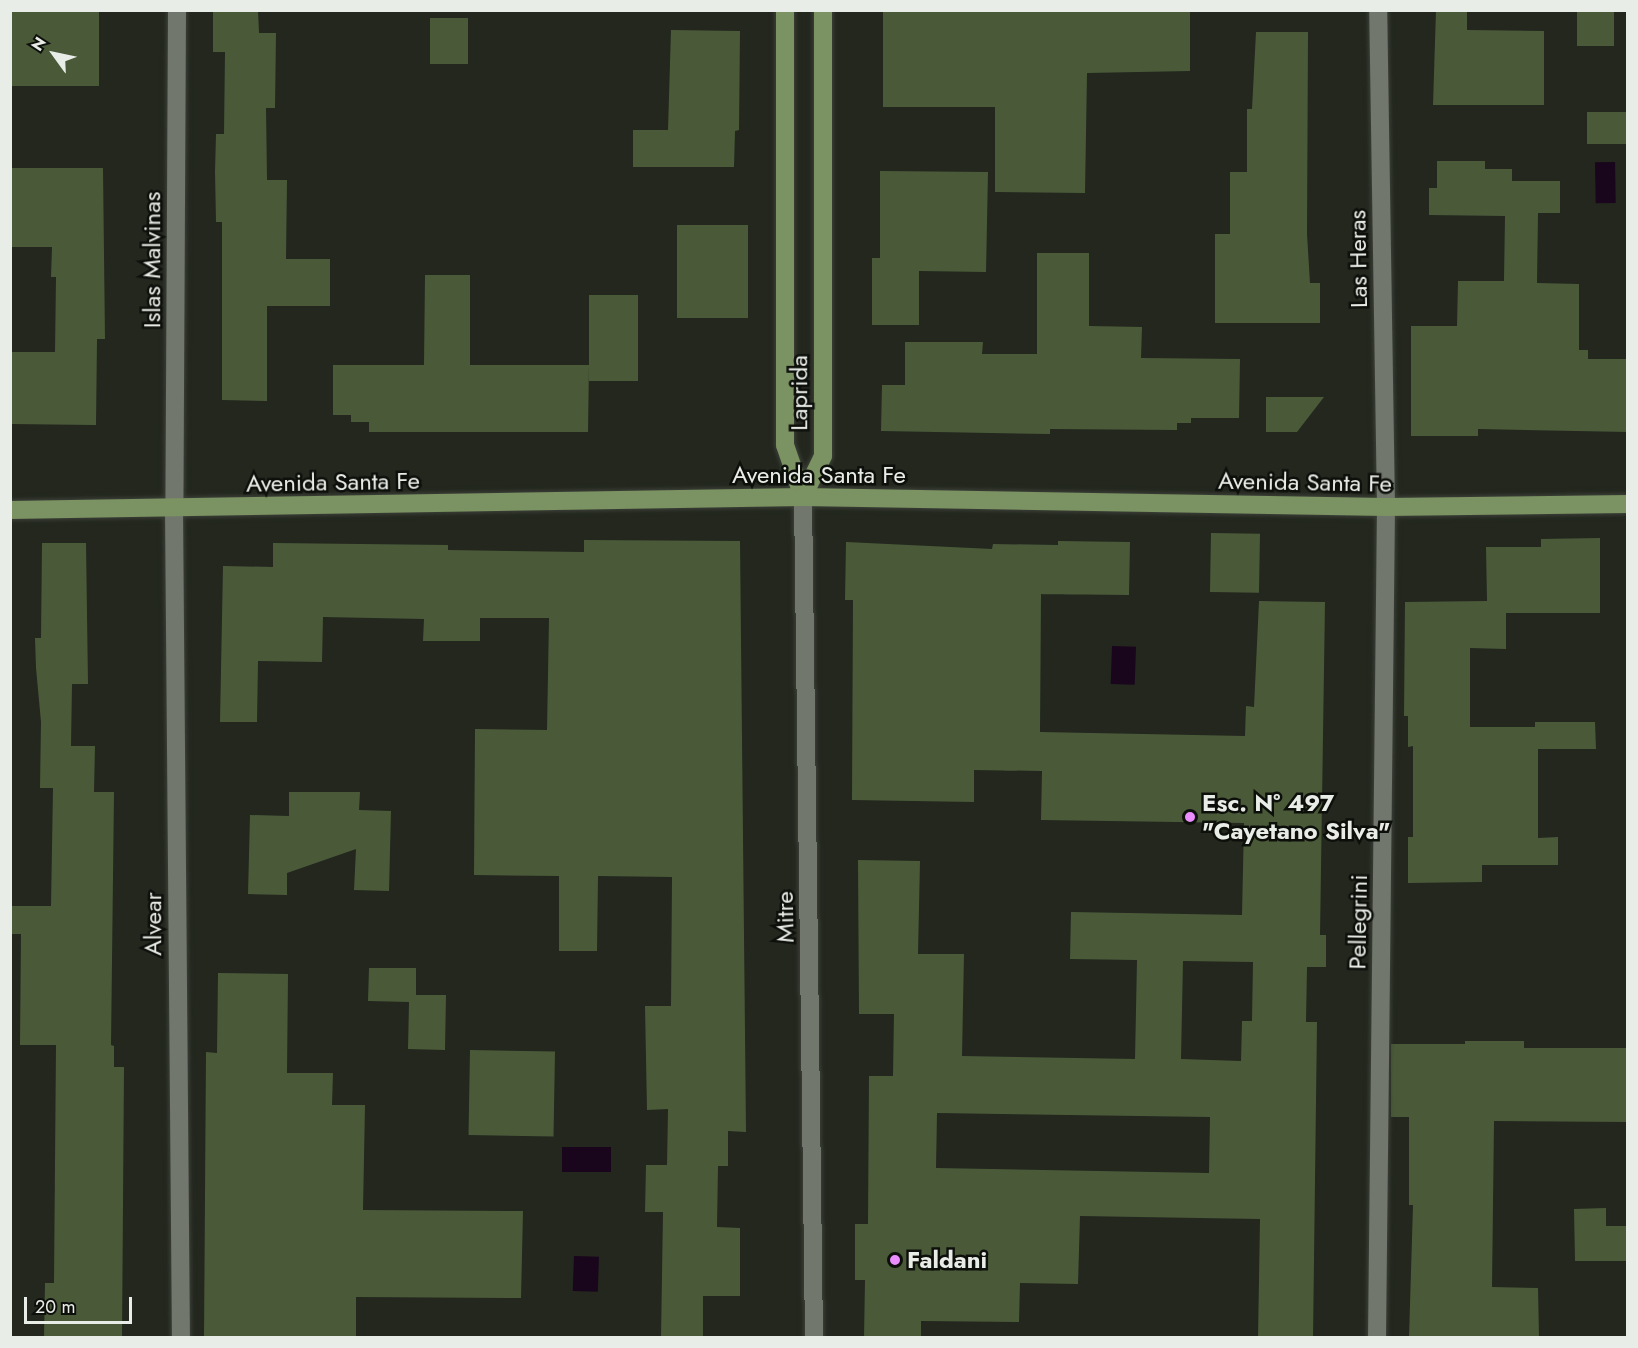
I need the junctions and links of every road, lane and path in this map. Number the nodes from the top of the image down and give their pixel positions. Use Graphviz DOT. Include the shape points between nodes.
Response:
graph roads {
  1 [pos="177,10"];
  2 [pos="785,10"];
  3 [pos="823,10"];
  4 [pos="1378,10"];
  5 [pos="803,497"];
  6 [pos="1628,504"];
  7 [pos="1386,507"];
  8 [pos="174,509"];
  9 [pos="10,510"];
  10 [pos="181,1338"];
  11 [pos="814,1338"];
  12 [pos="1377,1338"];
  1 -- 8 [label="street, Islas Malvinas"];
  2 -- 5 [label="main road, Laprida" via="785,445"];
  3 -- 5 [label="main road, Laprida" via="823,456"];
  4 -- 7 [label="street, Las Heras"];
  5 -- 7 [label="main road, Avenida Santa Fe"];
  5 -- 8 [label="main road, Avenida Santa Fe"];
  5 -- 11 [label="street, Mitre"];
  6 -- 7 [label="main road, Avenida Santa Fe"];
  7 -- 12 [label="street, Pellegrini"];
  8 -- 9 [label="main road, Avenida Santa Fe"];
  8 -- 10 [label="street, Alvear"];
}
